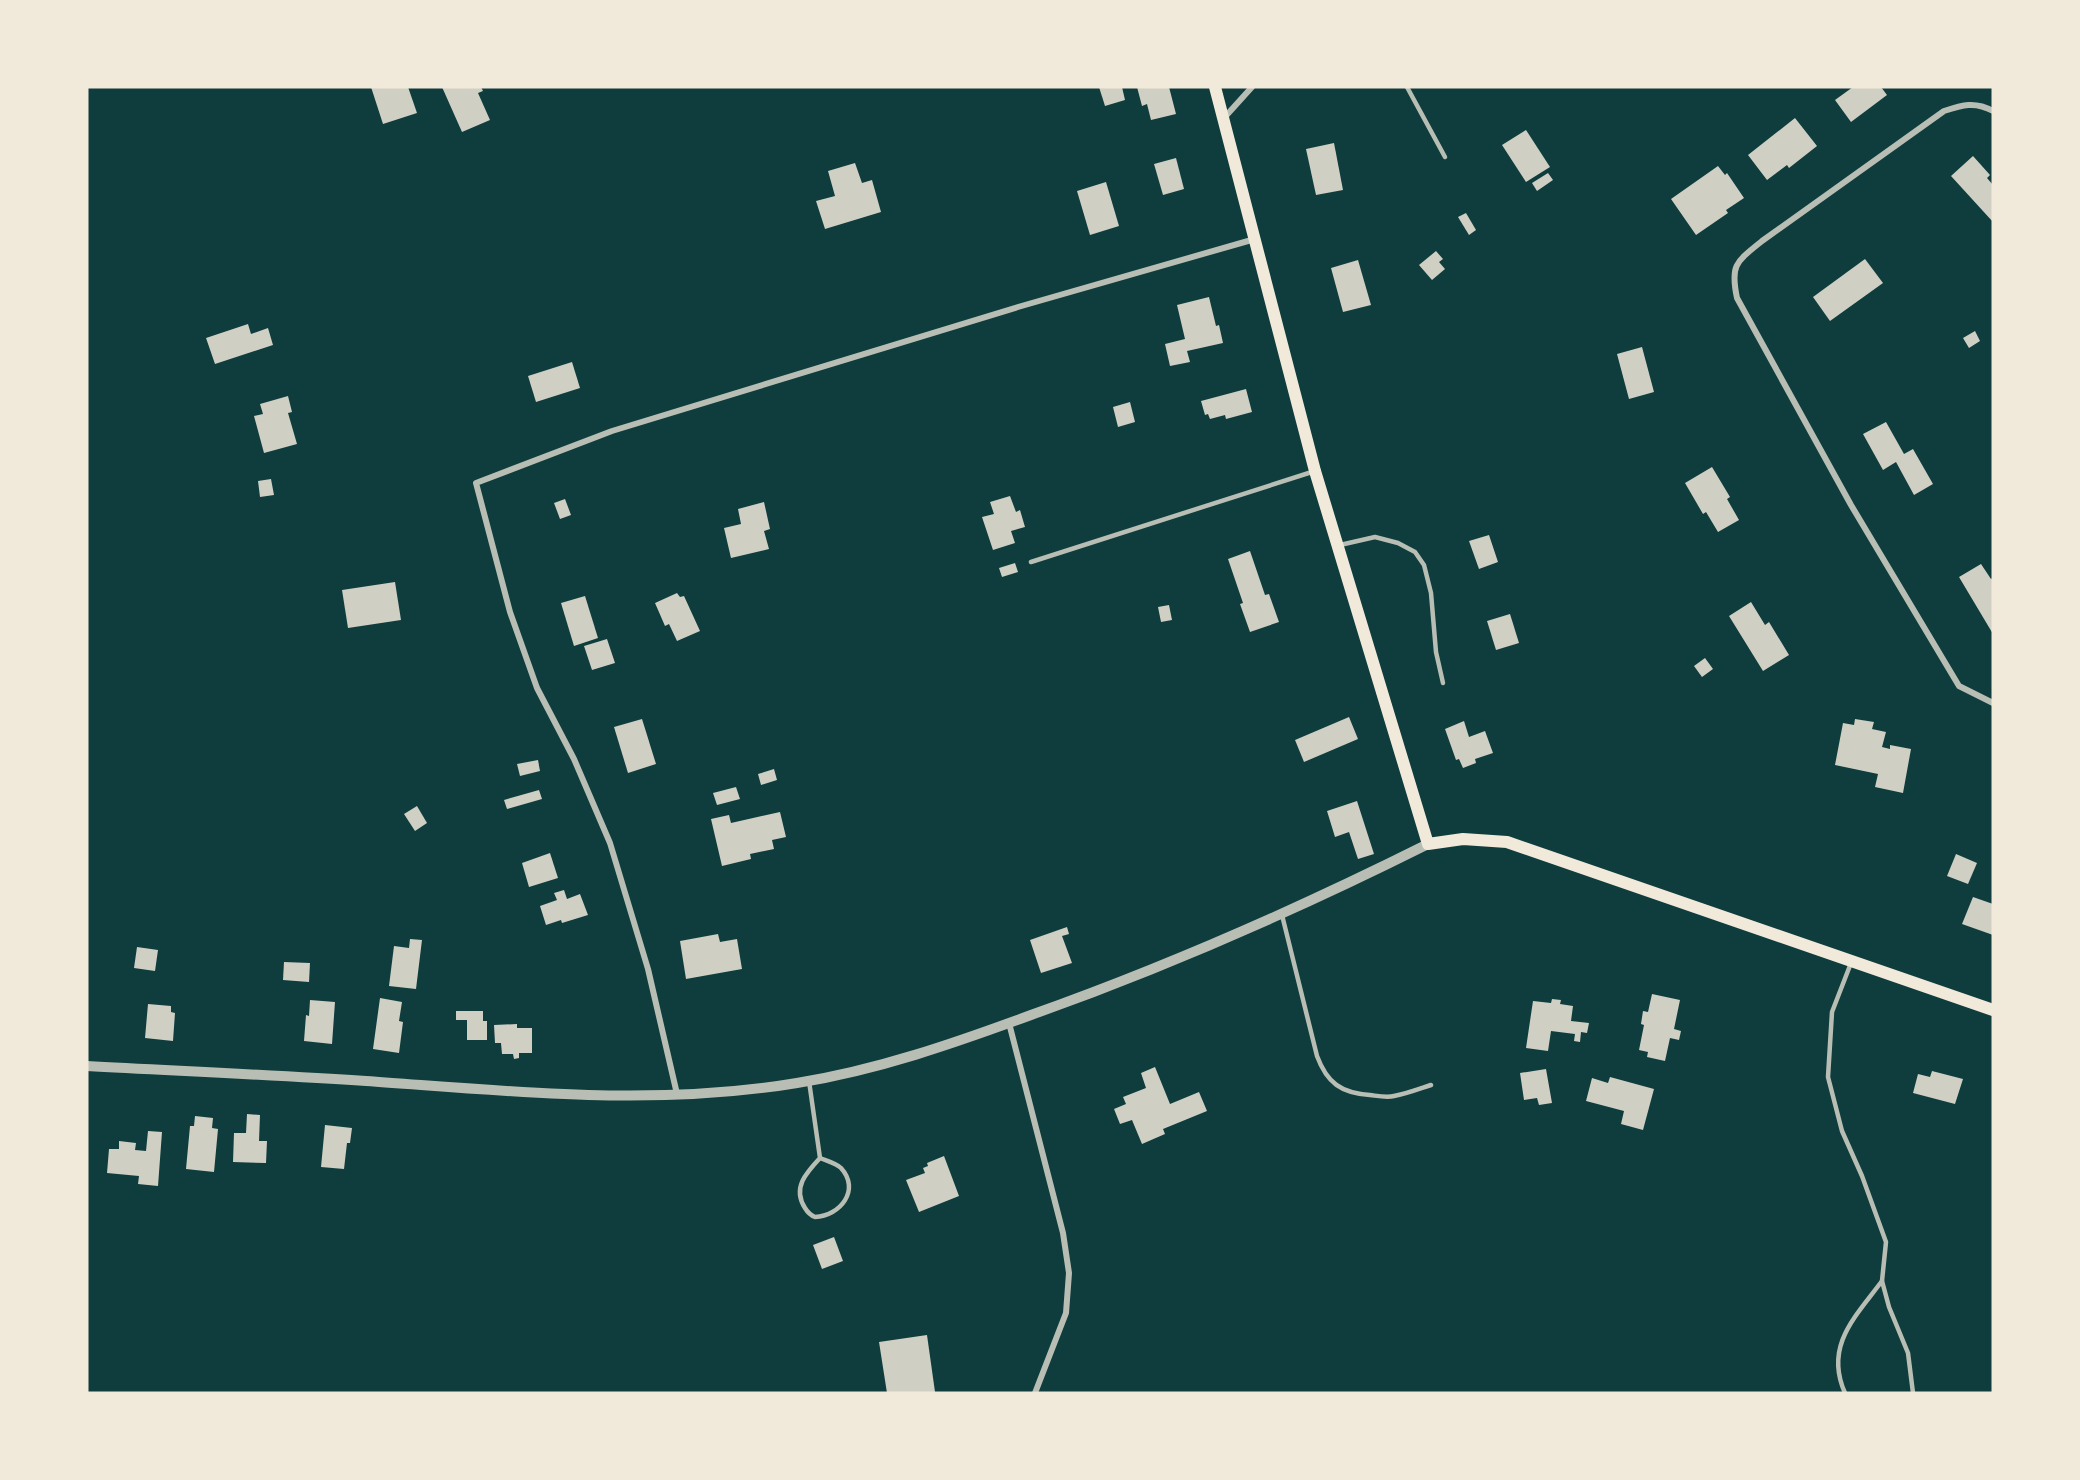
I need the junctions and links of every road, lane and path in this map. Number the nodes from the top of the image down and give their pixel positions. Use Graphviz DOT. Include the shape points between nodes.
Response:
graph roads {
  1 [pos="1215,87"];
  2 [pos="1252,87"];
  3 [pos="1407,87"];
  4 [pos="1993,111"];
  5 [pos="1224,118"];
  6 [pos="1445,157"];
  7 [pos="1256,239"];
  8 [pos="1315,471"];
  9 [pos="1337,545"];
  10 [pos="1031,562"];
  11 [pos="1443,683"];
  12 [pos="1993,703"];
  13 [pos="1428,844"];
  14 [pos="1281,912"];
  15 [pos="1852,961"];
  16 [pos="1993,1010"];
  17 [pos="1009,1023"];
  18 [pos="87,1066"];
  19 [pos="809,1081"];
  20 [pos="1431,1085"];
  21 [pos="677,1094"];
  22 [pos="820,1158"];
  23 [pos="1882,1281"];
  24 [pos="1035,1393"];
  25 [pos="1845,1393"];
  26 [pos="1913,1393"];
  1 -- 5 [label="main road"];
  2 -- 5 [label="street"];
  3 -- 6 [label="lane"];
  4 -- 12 [label="street" via="1963,104 1944,111 1762,241 1742,257 1732,276 1737,298 1851,505 1959,686"];
  5 -- 7 [label="main road"];
  7 -- 8 [label="main road"];
  7 -- 21 [label="street" via="612,431 476,483 510,612 537,688 574,759 610,843 648,969"];
  8 -- 9 [label="main road"];
  8 -- 10 [label="lane"];
  9 -- 11 [label="lane" via="1375,537 1415,552 1424,565 1431,593"];
  9 -- 13 [label="main road"];
  13 -- 14 [label="street"];
  13 -- 15 [label="main road" via="1463,839 1507,842"];
  14 -- 17 [label="street" via="1090,994"];
  14 -- 20 [label="lane" via="1317,1056 1331,1081 1355,1094 1392,1097"];
  15 -- 16 [label="main road"];
  15 -- 23 [label="lane" via="1832,1012 1828,1077 1842,1131 1886,1242"];
  17 -- 19 [label="street" via="870,1068"];
  17 -- 24 [label="street" via="1063,1233 1069,1273 1066,1312"];
  18 -- 21 [label="street" via="526,1093"];
  19 -- 21 [label="street"];
  19 -- 22 [label="lane"];
  22 -- 22 [label="lane" via="806,1173 799,1191 801,1202 809,1215 815,1217 840,1207 849,1189 840,1166"];
  23 -- 25 [label="lane" via="1843,1337 1837,1356"];
  23 -- 26 [label="lane" via="1908,1353"];
}
